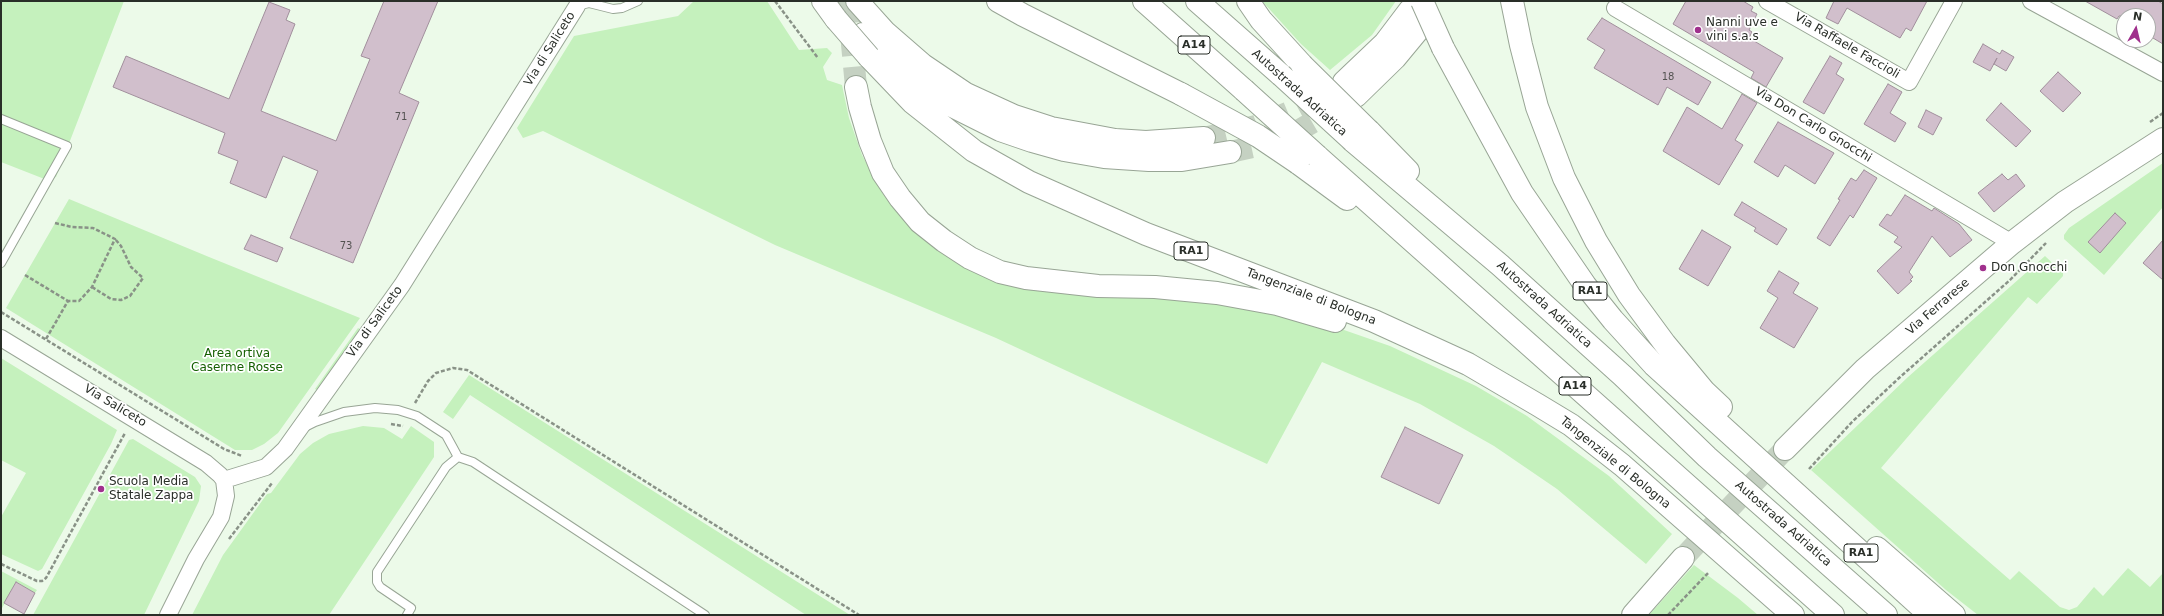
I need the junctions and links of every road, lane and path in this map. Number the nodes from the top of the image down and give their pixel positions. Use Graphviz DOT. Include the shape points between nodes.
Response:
graph roads {
  1 [pos="638,1"];
  2 [pos="775,1"];
  3 [pos="998,1"];
  4 [pos="1144,1"];
  5 [pos="1197,1"];
  6 [pos="1248,1"];
  7 [pos="1512,1"];
  8 [pos="1767,1"];
  9 [pos="1954,1"];
  10 [pos="2031,1"];
  11 [pos="859,3"];
  12 [pos="578,6"];
  13 [pos="830,7"];
  14 [pos="1615,8"];
  15 [pos="1417,13"];
  16 [pos="818,58"];
  17 [pos="2163,73"];
  18 [pos="856,87"];
  19 [pos="1350,89"];
  20 [pos="1,119"];
  21 [pos="1361,136"];
  22 [pos="1204,138"];
  23 [pos="2163,140"];
  24 [pos="1230,152"];
  25 [pos="1308,159"];
  26 [pos="55,223"];
  27 [pos="115,239"];
  28 [pos="2047,242"];
  29 [pos="2012,243"];
  30 [pos="1,263"];
  31 [pos="25,275"];
  32 [pos="92,287"];
  33 [pos="68,300"];
  34 [pos="1,312"];
  35 [pos="1,338"];
  36 [pos="46,339"];
  37 [pos="1538,405"];
  38 [pos="410,413"];
  39 [pos="386,422"];
  40 [pos="126,431"];
  41 [pos="298,431"];
  42 [pos="1785,449"];
  43 [pos="249,456"];
  44 [pos="458,457"];
  45 [pos="1809,469"];
  46 [pos="276,477"];
  47 [pos="224,480"];
  48 [pos="1792,492"];
  49 [pos="1812,508"];
  50 [pos="1694,528"];
  51 [pos="228,541"];
  52 [pos="1683,558"];
  53 [pos="1,564"];
  54 [pos="1709,572"];
  55 [pos="168,615"];
  56 [pos="407,615"];
  57 [pos="705,615"];
  58 [pos="859,615"];
  59 [pos="1633,615"];
  60 [pos="1668,615"];
  61 [pos="1776,615"];
  62 [pos="1793,615"];
  63 [pos="1833,615"];
  64 [pos="1886,615"];
  65 [pos="1930,615"];
  66 [pos="1954,615"];
  1 -- 12 [label="lane" via="613,9 589,3"];
  2 -- 16 [label="path"];
  3 -- 25 [label="main road, bridge" via="1258,136"];
  4 -- 25 [label="main road, A14, bridge" via="1244,90"];
  5 -- 21 [label="main road, Autostrada Adriatica / A14, bridge" via="1281,76"];
  6 -- 21 [label="main road, bridge" via="1261,20"];
  7 -- 48 [label="main road" via="1520,44 1537,107 1564,178 1596,241 1628,295 1665,344 1704,391 1767,452"];
  8 -- 9 [label="street, Via Raffaele Faccioli" via="1909,82"];
  10 -- 17 [label="street"];
  11 -- 22 [label="main road" via="885,32 923,65 966,94 1014,116 1051,128 1115,140 1146,142"];
  12 -- 41 [label="street, Via di Saliceto" via="402,285"];
  13 -- 24 [label="main road" via="930,92 1000,130 1032,141 1088,154 1149,160 1182,160"];
  13 -- 37 [label="main road, Tangenziale di Bologna / RA1, bridge" via="869,57 912,102 974,151 1029,182 1146,234 1387,326 1468,364"];
  14 -- 29 [label="street, Via Don Carlo Gnocchi"];
  15 -- 19 [label="main road" via="1385,43"];
  15 -- 48 [label="main road, RA1, bridge" via="1443,48 1522,193 1585,286 1654,365"];
  18 -- 37 [label="main road" via="870,141 883,173 920,222 970,258 1000,272 1026,278 1098,286 1155,287 1218,293 1297,309 1381,338"];
  20 -- 30 [label="lane" via="67,146"];
  21 -- 64 [label="main road, Autostrada Adriatica / A14" via="1623,376 1707,457"];
  23 -- 29 [label="main road, Via Ferrarese" via="2066,202"];
  25 -- 63 [label="main road, A14" via="1453,277"];
  26 -- 27 [label="path" via="93,228"];
  27 -- 32 [label="path"];
  27 -- 32 [label="path" via="131,267 143,278 130,296 121,300 111,299"];
  28 -- 45 [label="path" via="2010,280 1852,422"];
  29 -- 42 [label="main road, Via Ferrarese" via="1865,369"];
  31 -- 33 [label="path"];
  32 -- 33 [label="path" via="79,302"];
  33 -- 36 [label="path"];
  34 -- 36 [label="path"];
  35 -- 47 [label="street, Via Saliceto" via="206,463"];
  36 -- 43 [label="path" via="224,449 238,456"];
  37 -- 50 [label="main road, Tangenziale di Bologna / RA1" via="1571,425"];
  38 -- 39 [label="path" via="403,427"];
  38 -- 41 [label="lane" via="388,408 360,410 329,416"];
  38 -- 44 [label="lane" via="446,435"];
  38 -- 58 [label="path" via="419,395 436,373 454,368 467,370"];
  40 -- 53 [label="path" via="46,578 37,581"];
  41 -- 47 [label="street, Via di Saliceto" via="266,467"];
  44 -- 56 [label="lane" via="446,467 377,572 380,587 412,608"];
  44 -- 57 [label="lane" via="473,462"];
  46 -- 51 [label="path"];
  47 -- 55 [label="street" via="226,496 221,517 196,559"];
  48 -- 49 [label="main road, RA1"];
  49 -- 65 [label="main road, RA1"];
  49 -- 66 [label="main road" via="1874,546"];
  50 -- 61 [label="main road"];
  50 -- 62 [label="main road, Tangenziale di Bologna / RA1"];
  52 -- 59 [label="main road"];
  54 -- 60 [label="path"];
}
